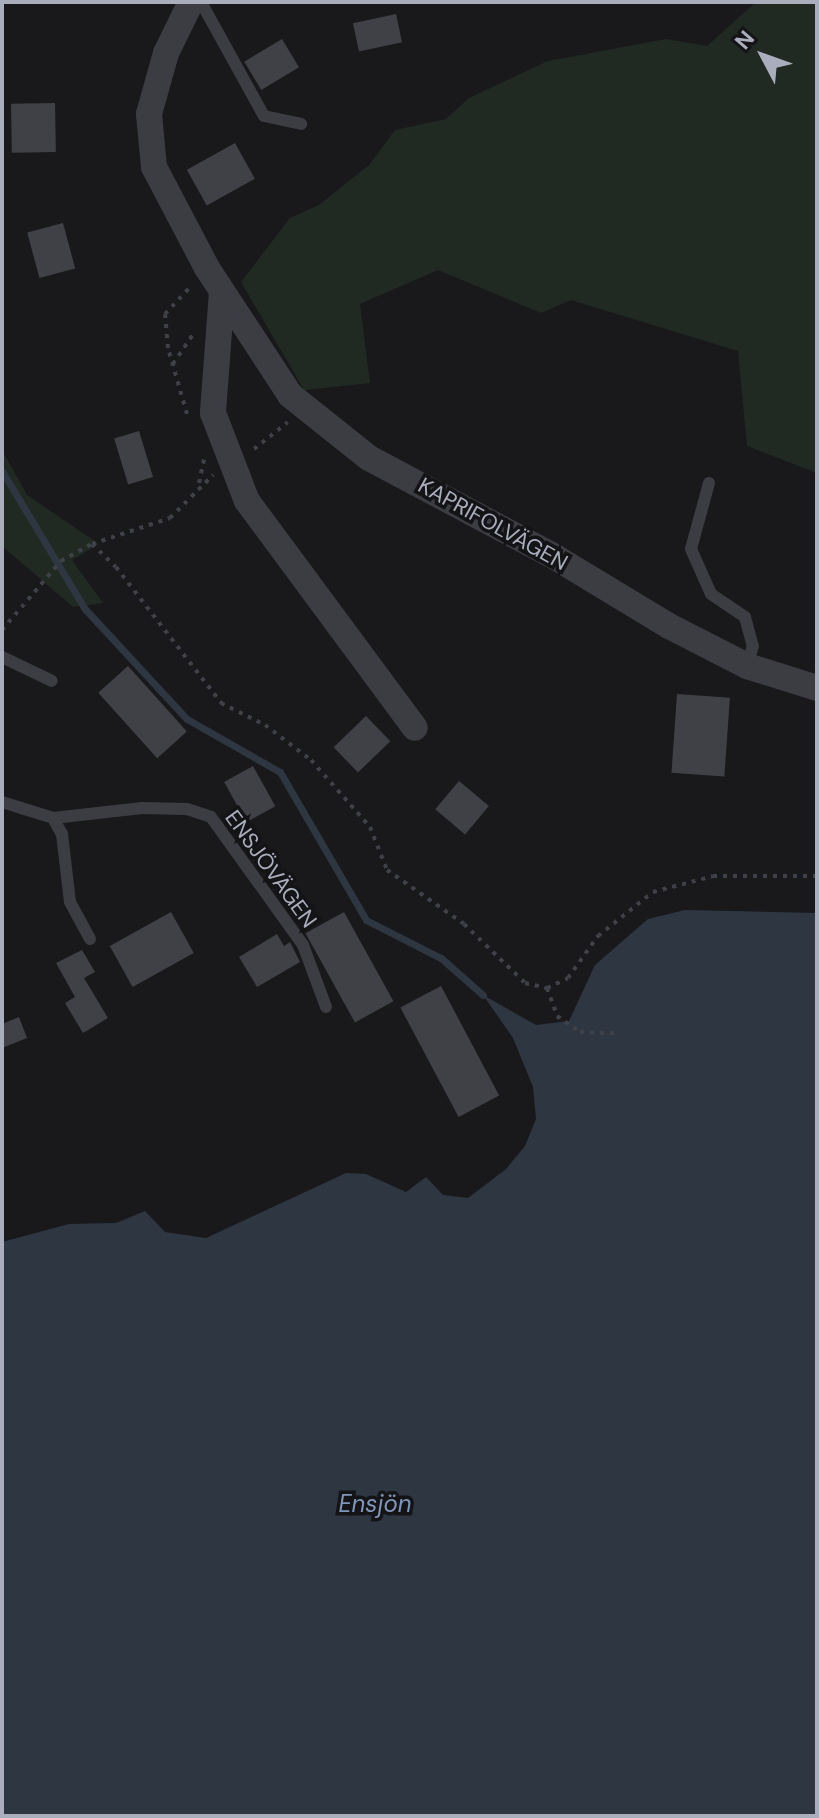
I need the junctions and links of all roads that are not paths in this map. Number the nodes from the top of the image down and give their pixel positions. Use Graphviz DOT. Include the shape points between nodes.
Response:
graph roads {
  1 [pos="191,2"];
  2 [pos="201,2"];
  3 [pos="301,124"];
  4 [pos="222,292"];
  5 [pos="709,483"];
  6 [pos="2,657"];
  7 [pos="747,666"];
  8 [pos="52,681"];
  9 [pos="817,688"];
  10 [pos="415,728"];
  11 [pos="2,802"];
  12 [pos="53,818"];
  13 [pos="90,939"];
  14 [pos="326,1007"];
  1 -- 4 [label="street, KAPRIFOLVÄGEN" via="166,53 149,114 154,167"];
  2 -- 3 [label="lane" via="264,116"];
  4 -- 7 [label="street, KAPRIFOLVÄGEN" via="270,372 305,409 369,458"];
  4 -- 10 [label="street" via="213,413 247,501"];
  5 -- 7 [label="lane" via="691,549 711,594 745,617 753,646"];
  6 -- 8 [label="lane"];
  7 -- 9 [label="street, KAPRIFOLVÄGEN"];
  11 -- 12 [label="lane, ENSJÖVÄGEN"];
  12 -- 13 [label="lane" via="62,834 70,902"];
  12 -- 14 [label="lane, ENSJÖVÄGEN" via="142,808 187,809 211,817 303,945"];
}
